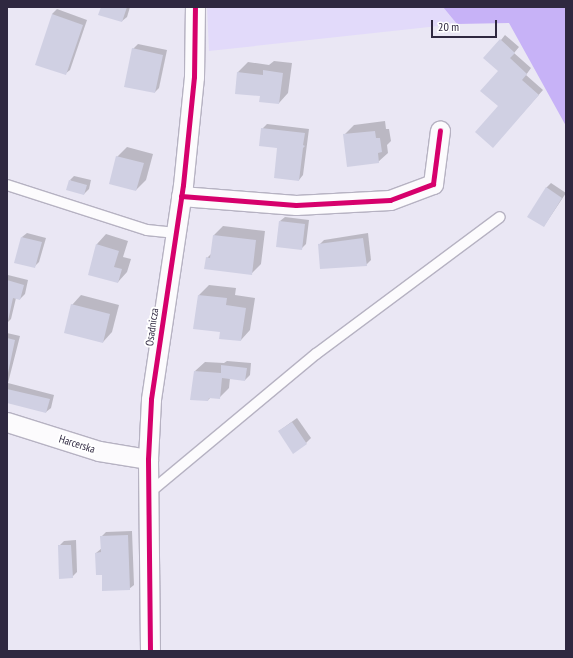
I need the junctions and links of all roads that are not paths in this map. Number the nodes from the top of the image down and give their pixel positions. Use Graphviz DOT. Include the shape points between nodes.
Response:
graph roads {
  1 [pos="195,7"];
  2 [pos="440,130"];
  3 [pos="7,185"];
  4 [pos="181,196"];
  5 [pos="500,216"];
  6 [pos="176,233"];
  7 [pos="7,422"];
  8 [pos="148,459"];
  9 [pos="149,493"];
  10 [pos="150,651"];
  1 -- 4 [label="street, Osadnicza" via="194,77"];
  2 -- 4 [label="street" via="433,184 390,200 296,205"];
  3 -- 6 [label="lane" via="147,230"];
  4 -- 6 [label="street, Osadnicza"];
  5 -- 9 [label="lane" via="316,354"];
  6 -- 8 [label="street, Osadnicza" via="151,399"];
  7 -- 8 [label="street, Harcerska" via="99,451"];
  8 -- 9 [label="street, Osadnicza"];
  9 -- 10 [label="street, Osadnicza"];
}
